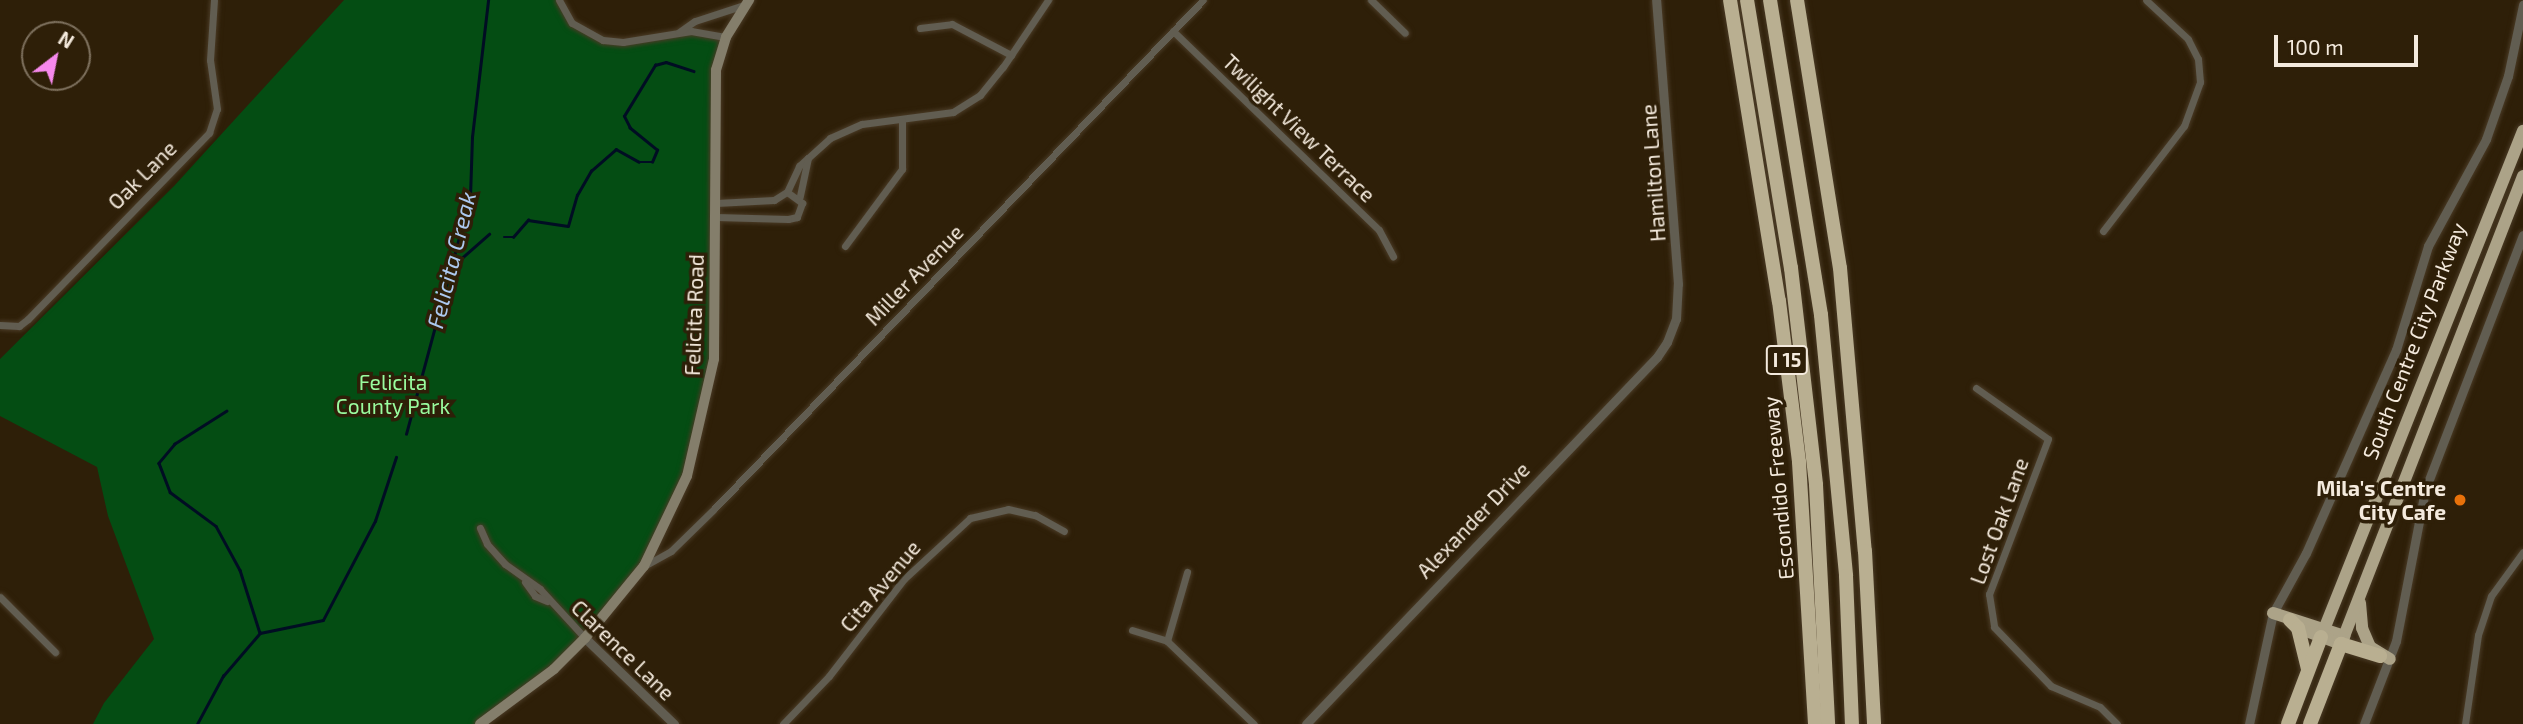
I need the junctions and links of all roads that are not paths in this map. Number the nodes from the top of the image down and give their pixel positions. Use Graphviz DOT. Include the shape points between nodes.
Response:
graph roads {
  1 [pos="214,0"];
  2 [pos="559,0"];
  3 [pos="1048,0"];
  4 [pos="1203,0"];
  5 [pos="1371,0"];
  6 [pos="1656,0"];
  7 [pos="1730,0"];
  8 [pos="1747,0"];
  9 [pos="1770,0"];
  10 [pos="1797,0"];
  11 [pos="2146,0"];
  12 [pos="747,3"];
  13 [pos="2523,5"];
  14 [pos="920,28"];
  15 [pos="1174,31"];
  16 [pos="678,32"];
  17 [pos="1405,33"];
  18 [pos="726,37"];
  19 [pos="1011,55"];
  20 [pos="902,121"];
  21 [pos="2523,131"];
  22 [pos="808,158"];
  23 [pos="2523,176"];
  24 [pos="787,192"];
  25 [pos="800,197"];
  26 [pos="716,203"];
  27 [pos="716,217"];
  28 [pos="2103,231"];
  29 [pos="2523,235"];
  30 [pos="845,246"];
  31 [pos="1393,256"];
  32 [pos="0,325"];
  33 [pos="1667,342"];
  34 [pos="1976,388"];
  35 [pos="480,528"];
  36 [pos="1063,531"];
  37 [pos="2523,552"];
  38 [pos="644,566"];
  39 [pos="1187,572"];
  40 [pos="2362,590"];
  41 [pos="0,597"];
  42 [pos="2273,613"];
  43 [pos="2294,624"];
  44 [pos="1132,631"];
  45 [pos="2323,633"];
  46 [pos="585,638"];
  47 [pos="2342,640"];
  48 [pos="1167,641"];
  49 [pos="54,652"];
  50 [pos="2385,657"];
  51 [pos="2308,671"];
  52 [pos="480,724"];
  53 [pos="674,724"];
  54 [pos="783,724"];
  55 [pos="1254,724"];
  56 [pos="1306,724"];
  57 [pos="1815,724"];
  58 [pos="1828,724"];
  59 [pos="1852,724"];
  60 [pos="1874,724"];
  61 [pos="2117,724"];
  62 [pos="2249,724"];
  63 [pos="2288,724"];
  64 [pos="2310,724"];
  65 [pos="2364,724"];
  66 [pos="2465,724"];
  1 -- 32 [label="street, Oak Lane" via="210,60 217,109 209,132 28,319 19,326"];
  2 -- 16 [label="street" via="572,23 603,40 623,42"];
  3 -- 19 [label="street"];
  4 -- 15 [label="street, Miller Avenue"];
  5 -- 17 [label="street"];
  6 -- 33 [label="street, Hamilton Lane" via="1678,284 1676,319"];
  7 -- 57 [label="highway, Escondido Freeway / I 15" via="1780,301 1799,462"];
  8 -- 58 [label="highway" via="1791,268 1816,485"];
  9 -- 59 [label="highway" via="1821,315 1846,576"];
  10 -- 60 [label="highway" via="1840,268 1865,551"];
  11 -- 28 [label="street" via="2188,39 2198,59 2200,82 2184,127"];
  12 -- 16 [label="street" via="695,21"];
  12 -- 18 [label="main road, Felicita Road"];
  13 -- 42 [label="street, South Centre City Parkway" via="2508,76 2486,139 2428,246 2396,351 2306,553"];
  14 -- 19 [label="street" via="951,24"];
  15 -- 31 [label="street, Twilight View Terrace" via="1379,230"];
  15 -- 38 [label="street, Miller Avenue" via="713,510 671,551"];
  16 -- 18 [label="street"];
  18 -- 26 [label="main road, Felicita Road" via="715,87"];
  19 -- 20 [label="street" via="980,95 953,112"];
  20 -- 22 [label="street" via="862,124 830,138"];
  20 -- 30 [label="street" via="902,169"];
  21 -- 45 [label="highway, South Centre City Parkway"];
  22 -- 24 [label="street"];
  22 -- 25 [label="street"];
  23 -- 40 [label="highway, South Centre City Parkway"];
  24 -- 25 [label="street"];
  24 -- 26 [label="street" via="774,200"];
  25 -- 27 [label="street" via="802,211 788,219"];
  26 -- 27 [label="main road, Felicita Road"];
  27 -- 38 [label="main road, Felicita Road" via="716,307 708,397 687,476"];
  29 -- 50 [label="street" via="2425,490"];
  33 -- 56 [label="street, Alexander Drive"];
  34 -- 61 [label="street, Lost Oak Lane" via="2048,439 1989,594 1994,626 2051,686 2100,708"];
  35 -- 46 [label="street, Clarence Lane" via="487,544 525,582 540,589"];
  36 -- 54 [label="street, Cita Avenue" via="1035,515 1008,509 970,518 904,579 829,676"];
  37 -- 66 [label="street" via="2491,596 2478,635"];
  38 -- 46 [label="main road, Felicita Road"];
  39 -- 48 [label="street"];
  40 -- 47 [label="highway, South Centre City Parkway"];
  40 -- 50 [label="highway" via="2362,628"];
  41 -- 49 [label="street"];
  42 -- 43 [label="highway"];
  42 -- 62 [label="street, South Centre City Parkway"];
  43 -- 45 [label="highway"];
  43 -- 51 [label="highway"];
  44 -- 48 [label="street"];
  45 -- 47 [label="highway"];
  45 -- 51 [label="highway, South Centre City Parkway"];
  46 -- 52 [label="main road, Felicita Road" via="554,669"];
  46 -- 53 [label="street, Clarence Lane"];
  47 -- 50 [label="highway"];
  47 -- 64 [label="highway, South Centre City Parkway"];
  48 -- 55 [label="street"];
  50 -- 65 [label="street"];
  51 -- 63 [label="highway, South Centre City Parkway"];
}
